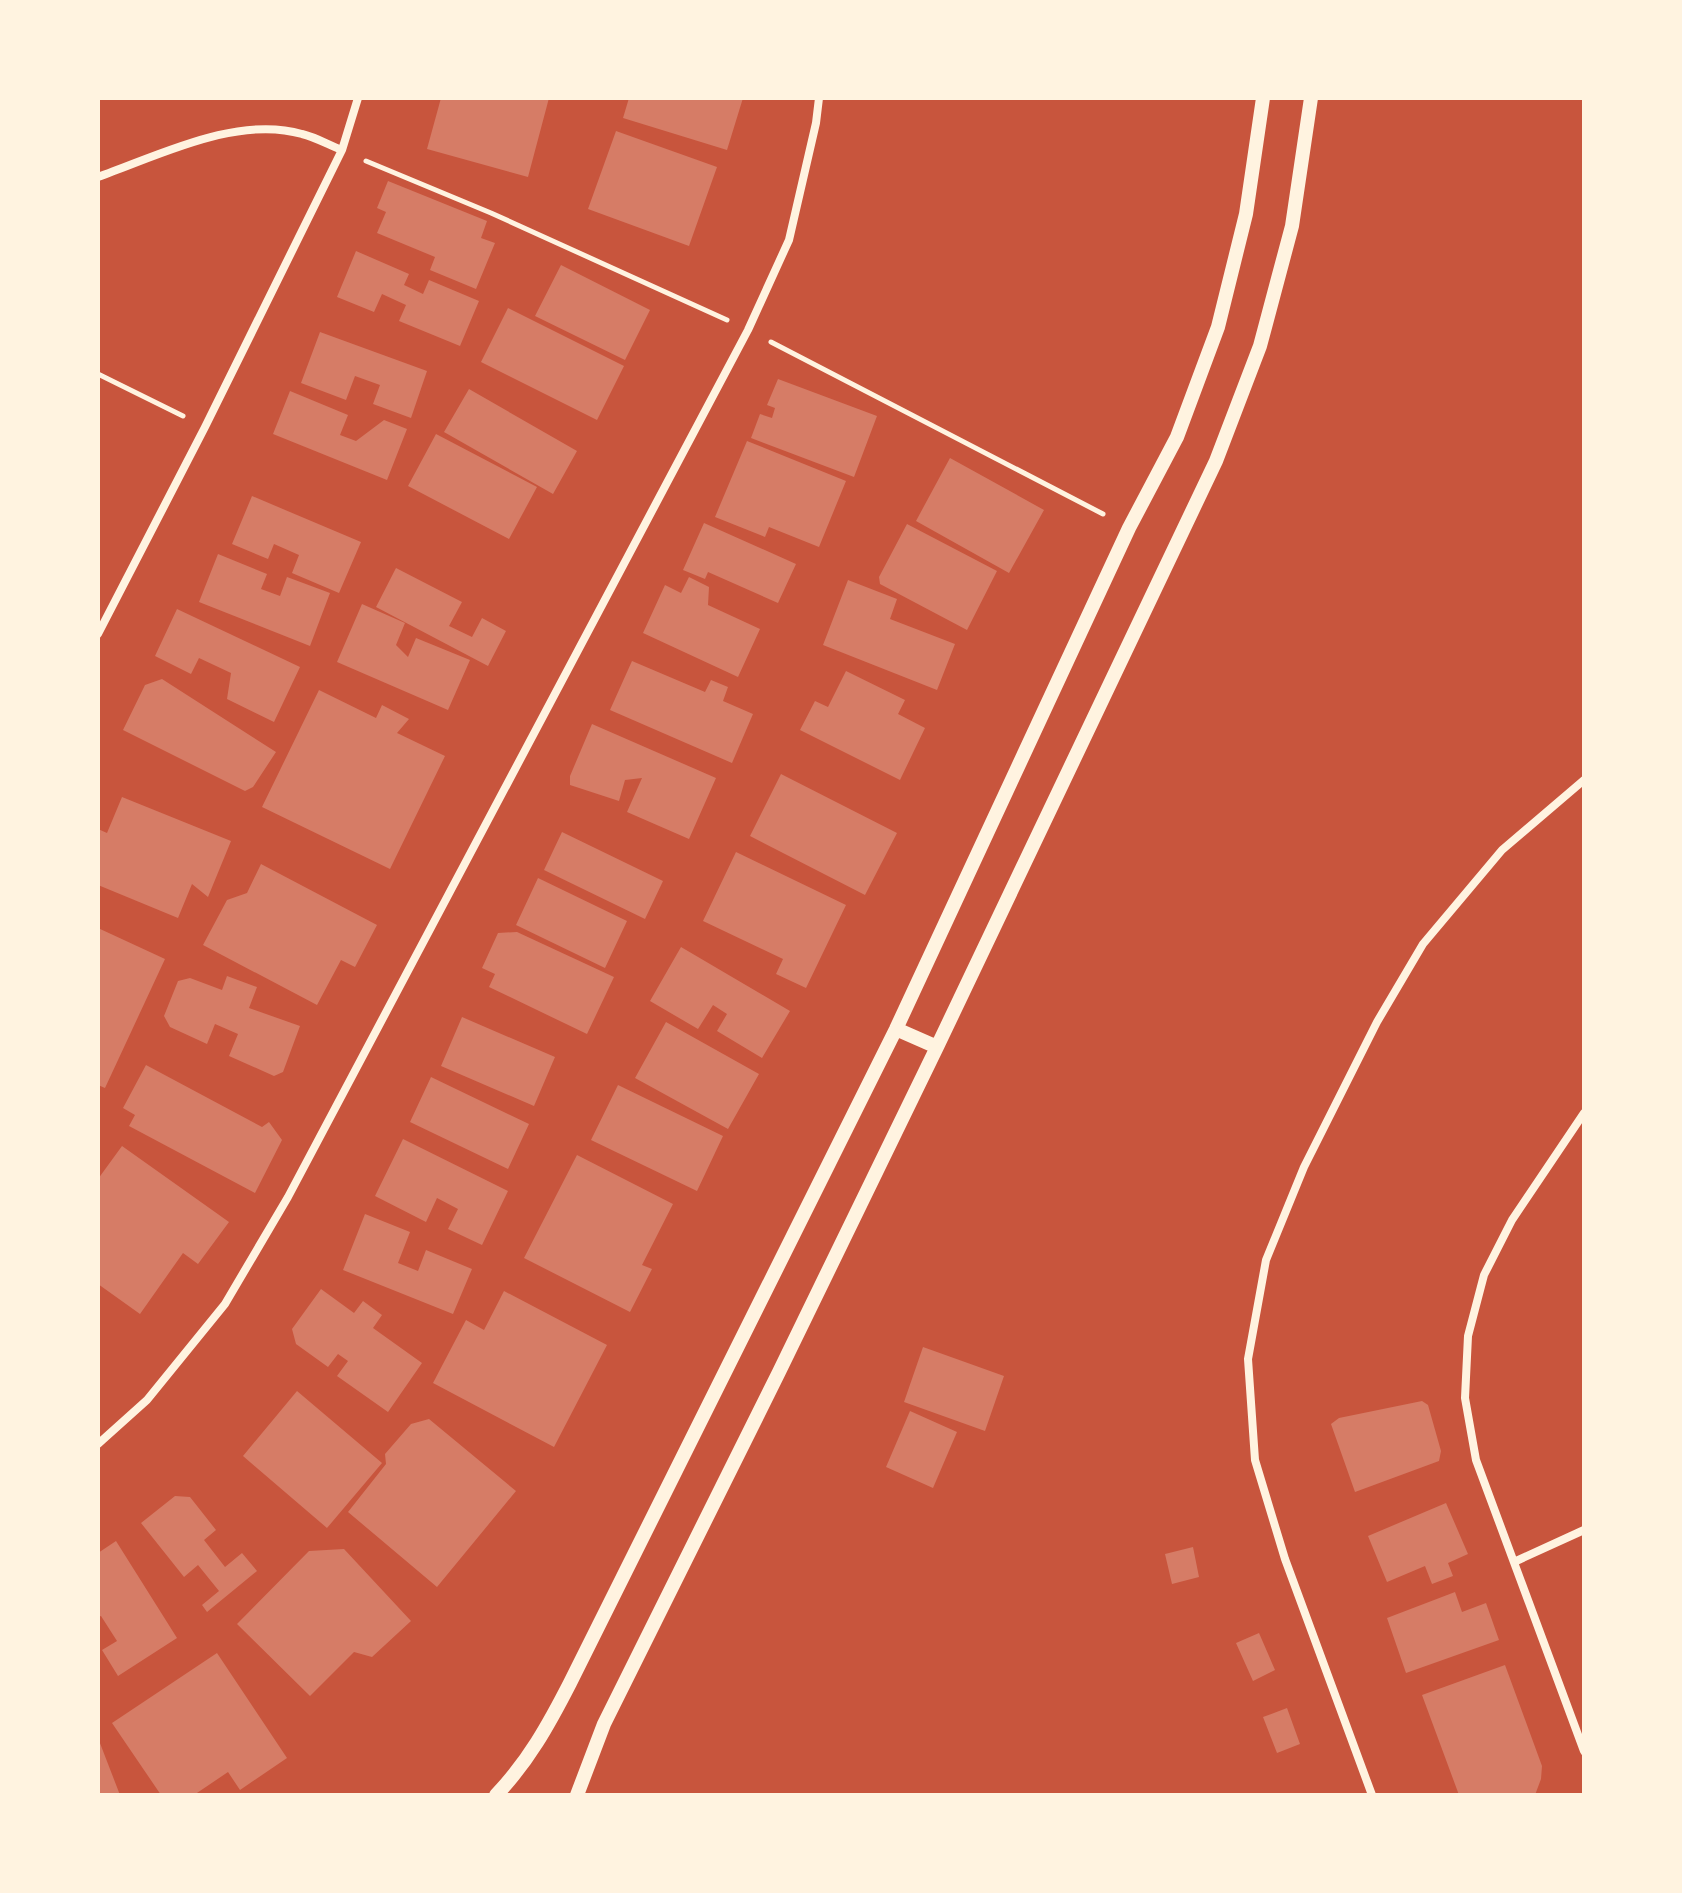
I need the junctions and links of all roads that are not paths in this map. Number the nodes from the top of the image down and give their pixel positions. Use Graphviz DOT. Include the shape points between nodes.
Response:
graph roads {
  1 [pos="358,98"];
  2 [pos="819,98"];
  3 [pos="1263,98"];
  4 [pos="1311,98"];
  5 [pos="342,150"];
  6 [pos="98,177"];
  7 [pos="98,634"];
  8 [pos="1584,781"];
  9 [pos="896,1029"];
  10 [pos="937,1047"];
  11 [pos="1584,1113"];
  12 [pos="98,1444"];
  13 [pos="1584,1530"];
  14 [pos="1514,1562"];
  15 [pos="1584,1751"];
  16 [pos="496,1795"];
  17 [pos="577,1795"];
  18 [pos="1372,1795"];
  1 -- 5 [label="street"];
  2 -- 12 [label="street" via="789,240 748,330 288,1197 225,1304 147,1400"];
  3 -- 9 [label="street" via="1246,214 1218,327 1177,437 1129,528"];
  4 -- 10 [label="street" via="1292,226 1260,346 1216,461"];
  5 -- 6 [label="street" via="301,133 256,129 212,137"];
  5 -- 7 [label="street"];
  8 -- 18 [label="street" via="1502,850 1423,944 1304,1167 1266,1260 1248,1359 1255,1460 1285,1559"];
  9 -- 10 [label="street"];
  9 -- 16 [label="street" via="570,1683 544,1732"];
  10 -- 17 [label="street" via="604,1724"];
  11 -- 14 [label="street" via="1512,1220 1484,1275 1468,1336 1465,1398 1476,1460"];
  13 -- 14 [label="street"];
  14 -- 15 [label="street"];
}
